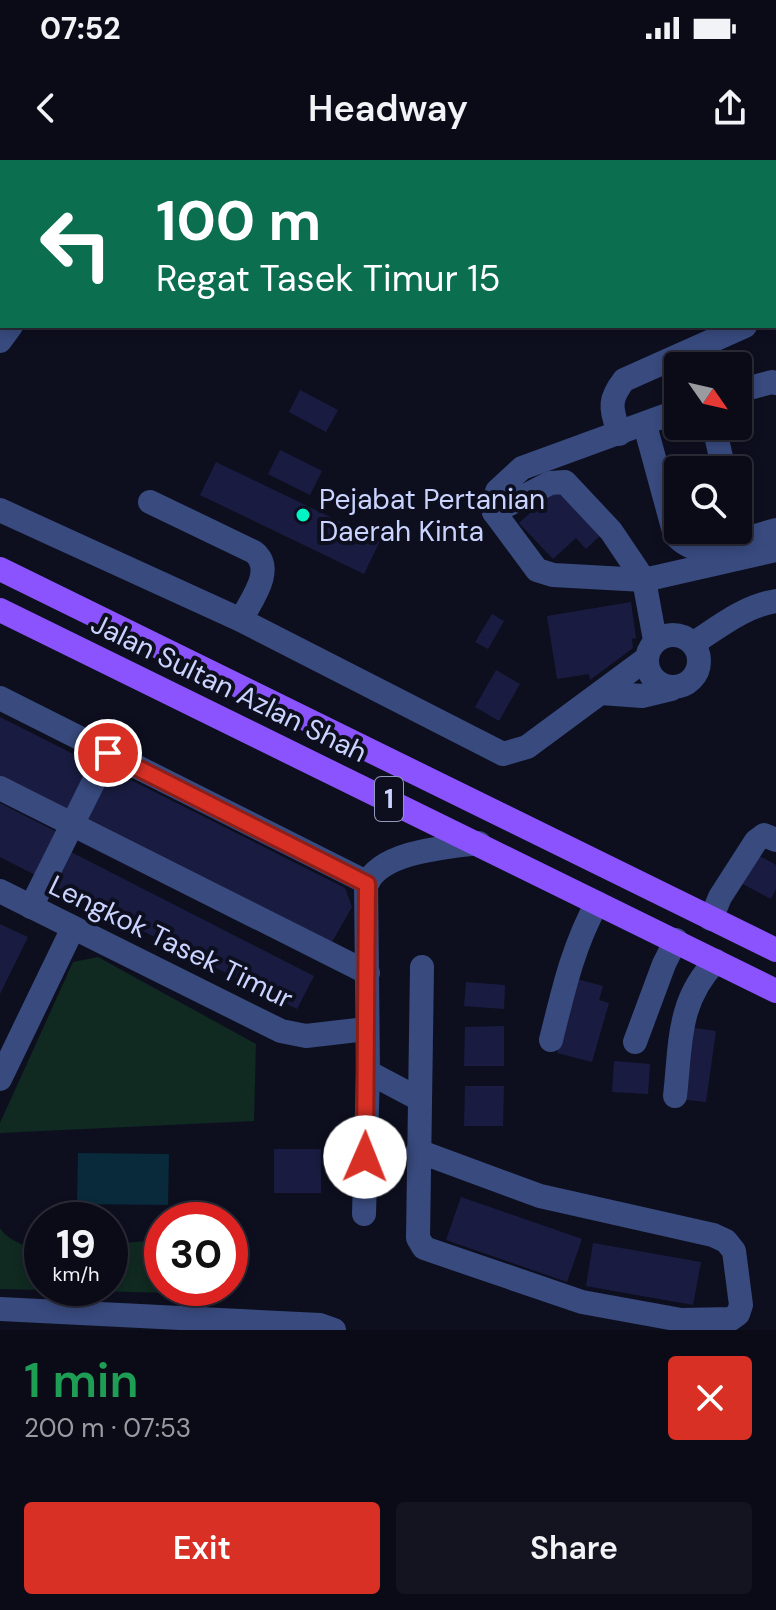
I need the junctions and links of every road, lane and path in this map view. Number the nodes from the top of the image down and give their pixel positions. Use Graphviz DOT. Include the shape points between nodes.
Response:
graph roads {
  1 [pos="741,328"];
  2 [pos="776,383"];
  3 [pos="752,387"];
  4 [pos="664,417"];
  5 [pos="645,425"];
  6 [pos="619,434"];
  7 [pos="664,475"];
  8 [pos="150,502"];
  9 [pos="0,510"];
  10 [pos="494,512"];
  11 [pos="776,530"];
  12 [pos="752,531"];
  13 [pos="682,544"];
  14 [pos="726,544"];
  15 [pos="776,550"];
  16 [pos="0,569"];
  17 [pos="644,580"];
  18 [pos="776,601"];
  19 [pos="0,610"];
  20 [pos="241,620"];
  21 [pos="694,643"];
  22 [pos="650,650"];
  23 [pos="671,689"];
  24 [pos="601,693"];
  25 [pos="0,698"];
  26 [pos="108,753"];
  27 [pos="0,788"];
  28 [pos="73,824"];
  29 [pos="776,840"];
  30 [pos="479,843"];
  31 [pos="367,884"];
  32 [pos="0,891"];
  33 [pos="597,903"];
  34 [pos="31,907"];
  35 [pos="711,919"];
  36 [pos="73,928"];
  37 [pos="676,940"];
  38 [pos="776,950"];
  39 [pos="716,961"];
  40 [pos="422,967"];
  41 [pos="368,973"];
  42 [pos="776,991"];
  43 [pos="366,1029"];
  44 [pos="551,1040"];
  45 [pos="635,1042"];
  46 [pos="368,1072"];
  47 [pos="0,1079"];
  48 [pos="675,1096"];
  49 [pos="419,1099"];
  50 [pos="418,1151"];
  51 [pos="364,1214"];
  52 [pos="0,1309"];
  53 [pos="334,1330"];
  1 -- 6 [label="street" via="624,380 612,395"];
  2 -- 3 [label="street"];
  4 -- 5 [label="street"];
  5 -- 6 [label="street"];
  5 -- 7 [label="street"];
  6 -- 10 [label="street" via="522,468 497,491"];
  8 -- 20 [label="street" via="261,558 261,580"];
  9 -- 20 [label="street"];
  10 -- 17 [label="street" via="537,570"];
  10 -- 17 [label="street" via="550,483 565,482 611,531"];
  11 -- 12 [label="street"];
  13 -- 14 [label="street" via="700,550"];
  15 -- 17 [label="street"];
  16 -- 35 [label="main road, Jalan Sultan Azlan Shah / 1"];
  17 -- 22 [label="street"];
  18 -- 21 [label="street" via="759,603"];
  19 -- 30 [label="main road, Jalan Sultan Azlan Shah / 1"];
  20 -- 24 [label="street" via="503,754 527,747"];
  21 -- 22 [label="street" via="675,634"];
  21 -- 23 [label="street" via="700,663 696,672 691,682"];
  22 -- 23 [label="street" via="652,679"];
  22 -- 24 [label="street"];
  23 -- 24 [label="street" via="642,696"];
  25 -- 26 [label="street"];
  26 -- 28 [label="street"];
  26 -- 31 [label="street"];
  27 -- 28 [label="street"];
  28 -- 34 [label="street"];
  28 -- 41 [label="street"];
  29 -- 35 [label="street" via="764,835 756,841"];
  30 -- 31 [label="street" via="399,859 377,870"];
  30 -- 33 [label="main road, Jalan Sultan Azlan Shah / 1"];
  31 -- 41 [label="street"];
  32 -- 34 [label="street, Lengkok Tasek Timur"];
  33 -- 37 [label="main road, Jalan Sultan Azlan Shah / 1"];
  33 -- 44 [label="street" via="573,955"];
  34 -- 36 [label="street, Lengkok Tasek Timur"];
  35 -- 38 [label="main road, Jalan Sultan Azlan Shah / 1"];
  36 -- 43 [label="street, Lengkok Tasek Timur" via="281,1031 306,1036"];
  36 -- 47 [label="street"];
  37 -- 39 [label="main road, Jalan Sultan Azlan Shah / 1"];
  37 -- 45 [label="street"];
  39 -- 42 [label="main road, Jalan Sultan Azlan Shah / 1"];
  39 -- 48 [label="street" via="697,981 688,1002"];
  40 -- 49 [label="street"];
  41 -- 43 [label="street"];
  43 -- 46 [label="street"];
  46 -- 49 [label="street"];
  46 -- 51 [label="street"];
  49 -- 50 [label="street"];
  50 -- 50 [label="street" via="540,1196 726,1241 734,1251 738,1314 731,1319 681,1320 582,1302 424,1248 418,1238"];
  52 -- 53 [label="street" via="320,1325"];
}
